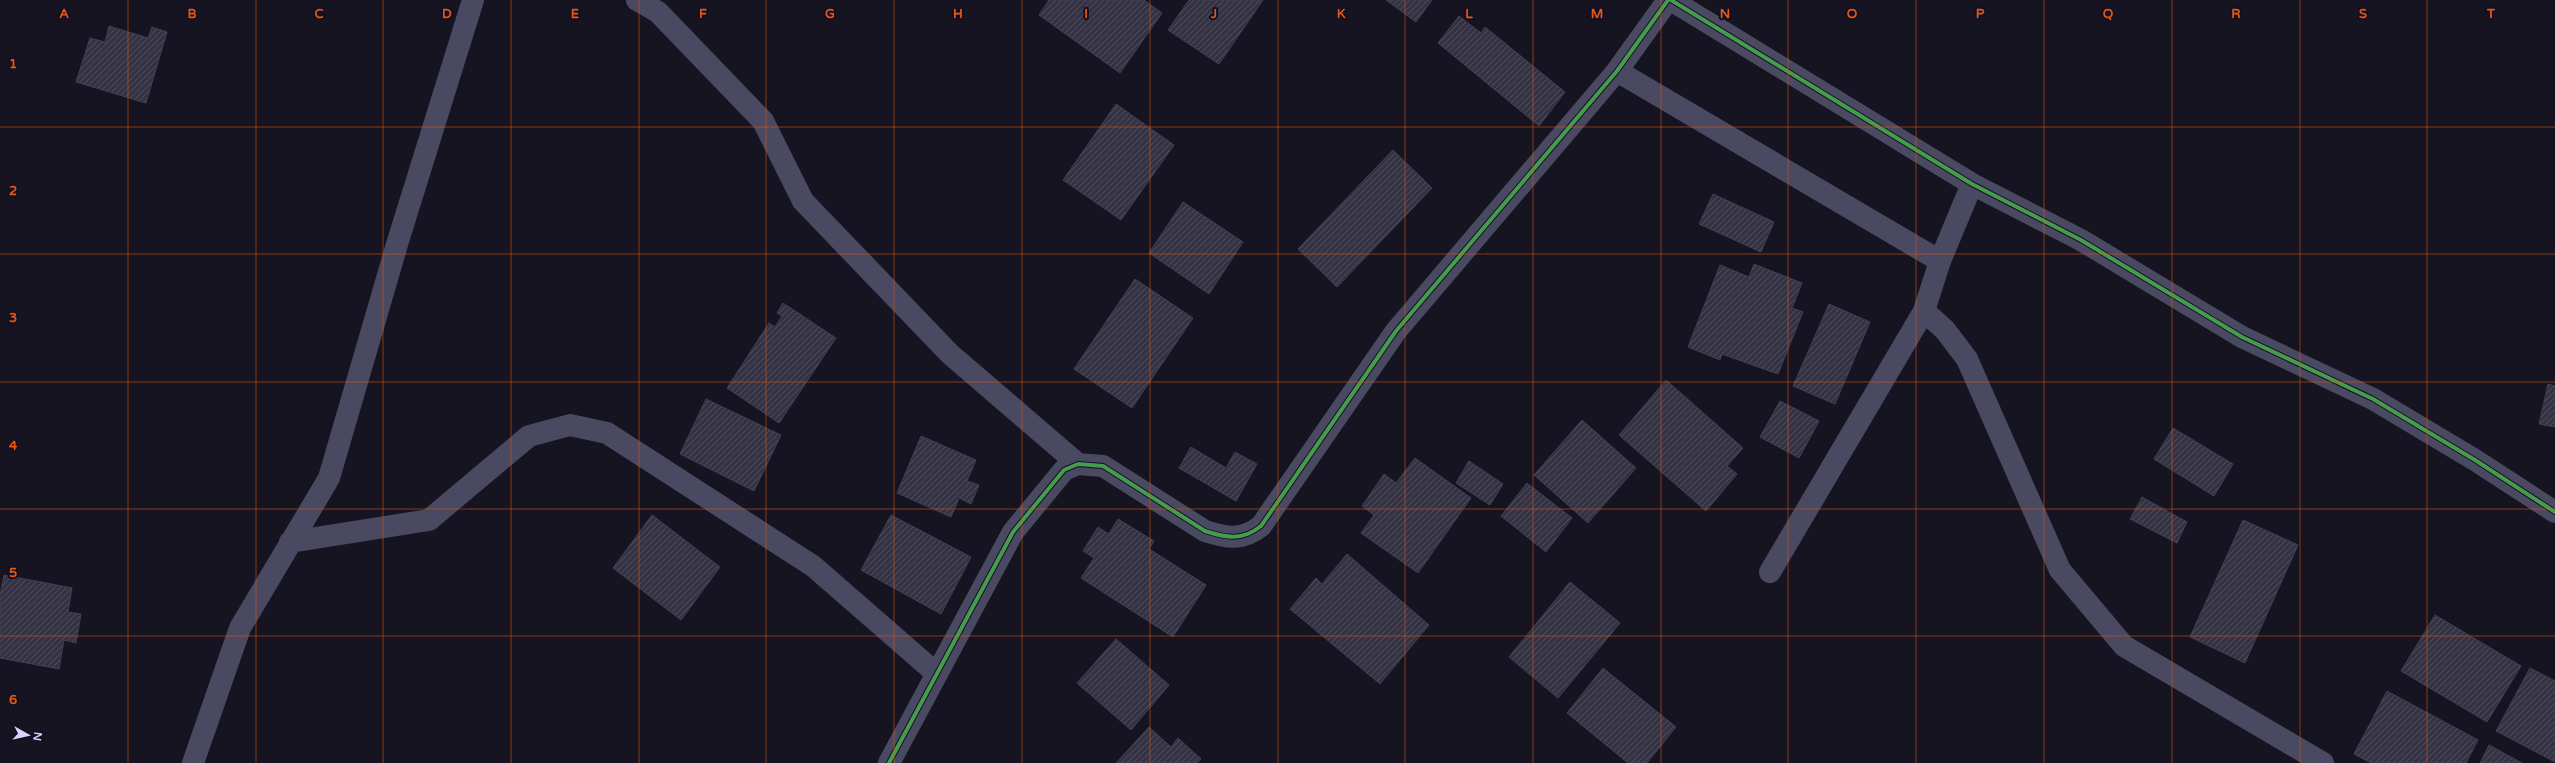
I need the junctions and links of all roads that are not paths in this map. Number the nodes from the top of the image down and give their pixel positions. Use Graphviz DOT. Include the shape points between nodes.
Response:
graph roads {
  1 [pos="473,0"];
  2 [pos="637,0"];
  3 [pos="1669,0"];
  4 [pos="1617,71"];
  5 [pos="1972,184"];
  6 [pos="1940,261"];
  7 [pos="1924,311"];
  8 [pos="1078,464"];
  9 [pos="2555,512"];
  10 [pos="290,542"];
  11 [pos="1770,572"];
  12 [pos="937,674"];
  13 [pos="193,763"];
  14 [pos="889,763"];
  15 [pos="2323,763"];
  1 -- 10 [label="street" via="398,241 329,478"];
  2 -- 8 [label="street" via="658,12 763,121 803,200 814,212 950,354"];
  3 -- 4 [label="street"];
  3 -- 5 [label="street"];
  4 -- 6 [label="street"];
  4 -- 8 [label="street" via="1396,331 1261,526 1249,536 1223,537 1205,531 1103,466"];
  5 -- 6 [label="street"];
  5 -- 9 [label="street" via="2081,240 2242,337 2373,399"];
  6 -- 7 [label="street"];
  7 -- 11 [label="street"];
  7 -- 15 [label="street" via="1946,330 1967,359 2060,570 2124,646"];
  8 -- 12 [label="street" via="1064,470 1013,532"];
  10 -- 12 [label="street" via="429,520 529,436 570,425 607,433 813,566"];
  10 -- 13 [label="street" via="240,628"];
  12 -- 14 [label="street"];
}
